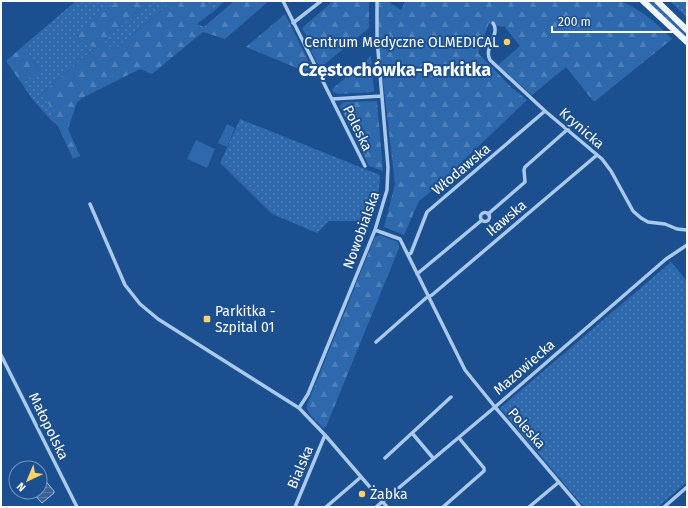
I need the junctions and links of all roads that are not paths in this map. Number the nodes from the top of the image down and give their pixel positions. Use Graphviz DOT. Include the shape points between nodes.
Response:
graph roads {
  1 [pos="283,1"];
  2 [pos="321,1"];
  3 [pos="377,1"];
  4 [pos="643,1"];
  5 [pos="657,1"];
  6 [pos="293,23"];
  7 [pos="493,23"];
  8 [pos="687,30"];
  9 [pos="687,42"];
  10 [pos="382,96"];
  11 [pos="332,99"];
  12 [pos="545,111"];
  13 [pos="568,130"];
  14 [pos="598,155"];
  15 [pos="364,166"];
  16 [pos="90,204"];
  17 [pos="488,214"];
  18 [pos="482,220"];
  19 [pos="375,230"];
  20 [pos="687,230"];
  21 [pos="687,245"];
  22 [pos="408,255"];
  23 [pos="417,274"];
  24 [pos="428,297"];
  25 [pos="376,342"];
  26 [pos="1,355"];
  27 [pos="451,397"];
  28 [pos="495,407"];
  29 [pos="299,408"];
  30 [pos="412,433"];
  31 [pos="325,434"];
  32 [pos="459,438"];
  33 [pos="385,458"];
  34 [pos="433,458"];
  35 [pos="361,477"];
  36 [pos="559,482"];
  37 [pos="687,487"];
  38 [pos="382,502"];
  39 [pos="77,507"];
  40 [pos="295,507"];
  41 [pos="326,507"];
  42 [pos="376,507"];
  43 [pos="387,507"];
  44 [pos="443,507"];
  45 [pos="529,507"];
  46 [pos="580,507"];
  47 [pos="664,507"];
  1 -- 6 [label="street, Poleska"];
  2 -- 6 [label="street"];
  3 -- 10 [label="street, Nowobialska" via="376,21"];
  4 -- 9 [label="main road"];
  5 -- 8 [label="main road"];
  6 -- 11 [label="street, Poleska"];
  7 -- 12 [label="street, Krynicka" via="496,31 488,52 490,60"];
  10 -- 11 [label="street, Poleska"];
  10 -- 19 [label="street, Nowobialska" via="388,175 387,190"];
  11 -- 15 [label="street, Poleska"];
  12 -- 13 [label="street, Krynicka"];
  12 -- 22 [label="street, Włodawska" via="427,212"];
  13 -- 14 [label="street, Krynicka"];
  13 -- 17 [label="street" via="525,167 525,182"];
  14 -- 20 [label="street, Krynicka" via="611,171 633,210 641,218 648,222"];
  14 -- 24 [label="street, Iławska"];
  16 -- 29 [label="street" via="125,286 140,304 163,322"];
  17 -- 18 [label="street" via="483,213"];
  17 -- 18 [label="street" via="488,220"];
  18 -- 23 [label="street"];
  19 -- 22 [label="street, Poleska" via="400,239"];
  19 -- 29 [label="street, Nowobialska" via="308,394"];
  21 -- 28 [label="street, Mazowiecka" via="666,259"];
  22 -- 23 [label="street, Poleska"];
  23 -- 24 [label="street, Poleska"];
  24 -- 25 [label="street"];
  24 -- 28 [label="street, Poleska" via="466,370"];
  26 -- 39 [label="street, Małopolska"];
  27 -- 30 [label="street"];
  28 -- 32 [label="street, Mazowiecka"];
  28 -- 36 [label="street, Poleska"];
  29 -- 31 [label="street"];
  30 -- 33 [label="street"];
  30 -- 34 [label="street"];
  31 -- 35 [label="street"];
  31 -- 40 [label="street, Bialska"];
  32 -- 34 [label="street, Mazowiecka"];
  32 -- 44 [label="street" via="484,471"];
  34 -- 38 [label="street, Mazowiecka"];
  35 -- 38 [label="street"];
  35 -- 41 [label="street"];
  36 -- 45 [label="street"];
  36 -- 46 [label="street, Poleska"];
  37 -- 47 [label="street"];
  38 -- 42 [label="street, Mazowiecka"];
  38 -- 43 [label="street"];
}
